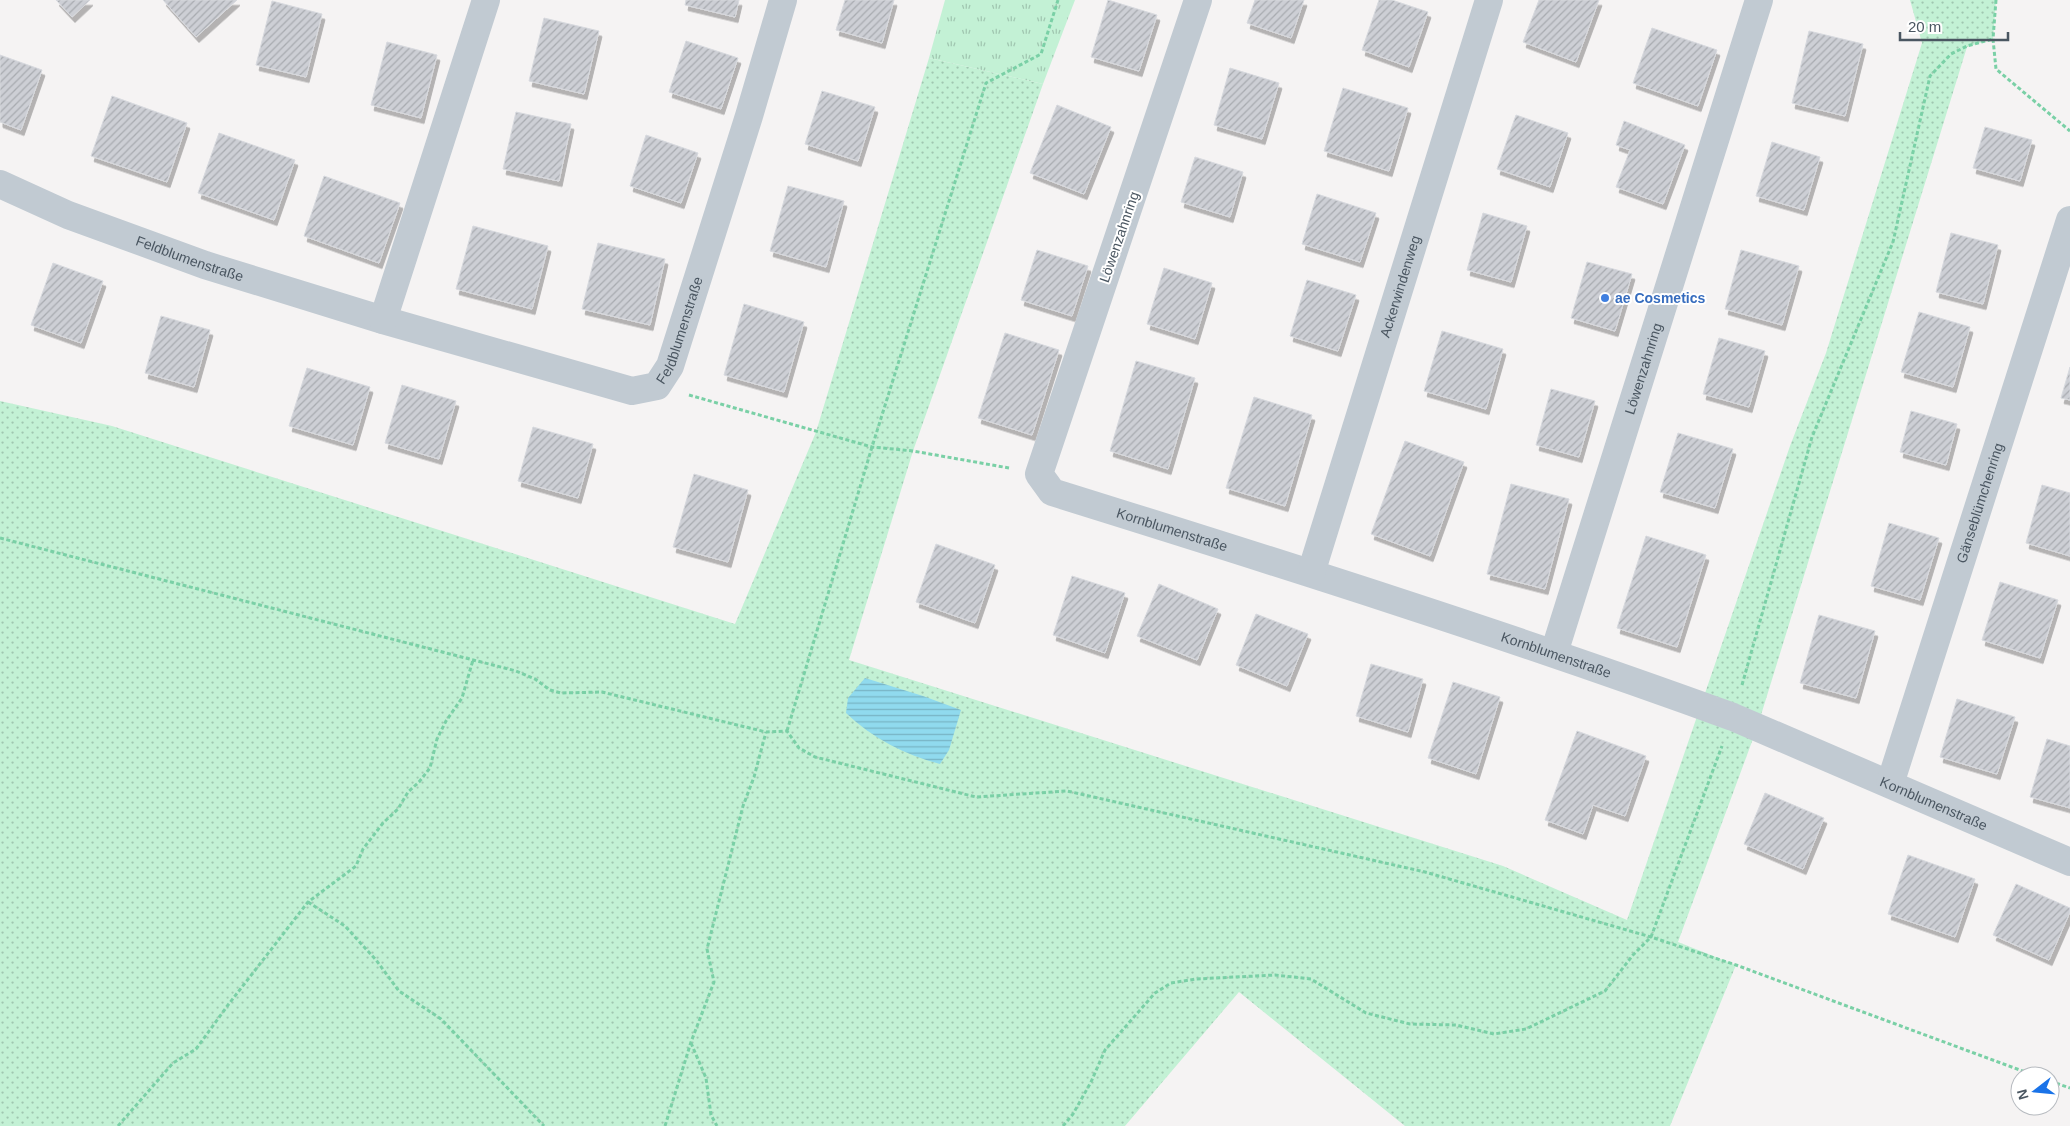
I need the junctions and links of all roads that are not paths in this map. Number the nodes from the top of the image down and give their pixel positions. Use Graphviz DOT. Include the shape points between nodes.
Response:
graph roads {
  1 [pos="783,0"];
  2 [pos="1198,0"];
  3 [pos="1489,0"];
  4 [pos="1759,0"];
  5 [pos="478,2"];
  6 [pos="0,184"];
  7 [pos="2070,220"];
  8 [pos="383,320"];
  9 [pos="1039,474"];
  10 [pos="1311,572"];
  11 [pos="1554,653"];
  12 [pos="1890,784"];
  13 [pos="2070,862"];
  1 -- 8 [label="street, Feldblumenstraße" via="670,366 657,386 632,391"];
  2 -- 9 [label="street, Löwenzahnring"];
  3 -- 10 [label="street, Ackerwindenweg"];
  4 -- 11 [label="street, Löwenzahnring"];
  5 -- 8 [label="street"];
  6 -- 8 [label="street, Feldblumenstraße" via="68,216 205,265"];
  7 -- 12 [label="street, Gänseblümchenring"];
  9 -- 10 [label="street, Kornblumenstraße" via="1052,492"];
  10 -- 11 [label="street, Kornblumenstraße"];
  11 -- 12 [label="street, Kornblumenstraße" via="1732,718"];
  12 -- 13 [label="street, Kornblumenstraße"];
}
